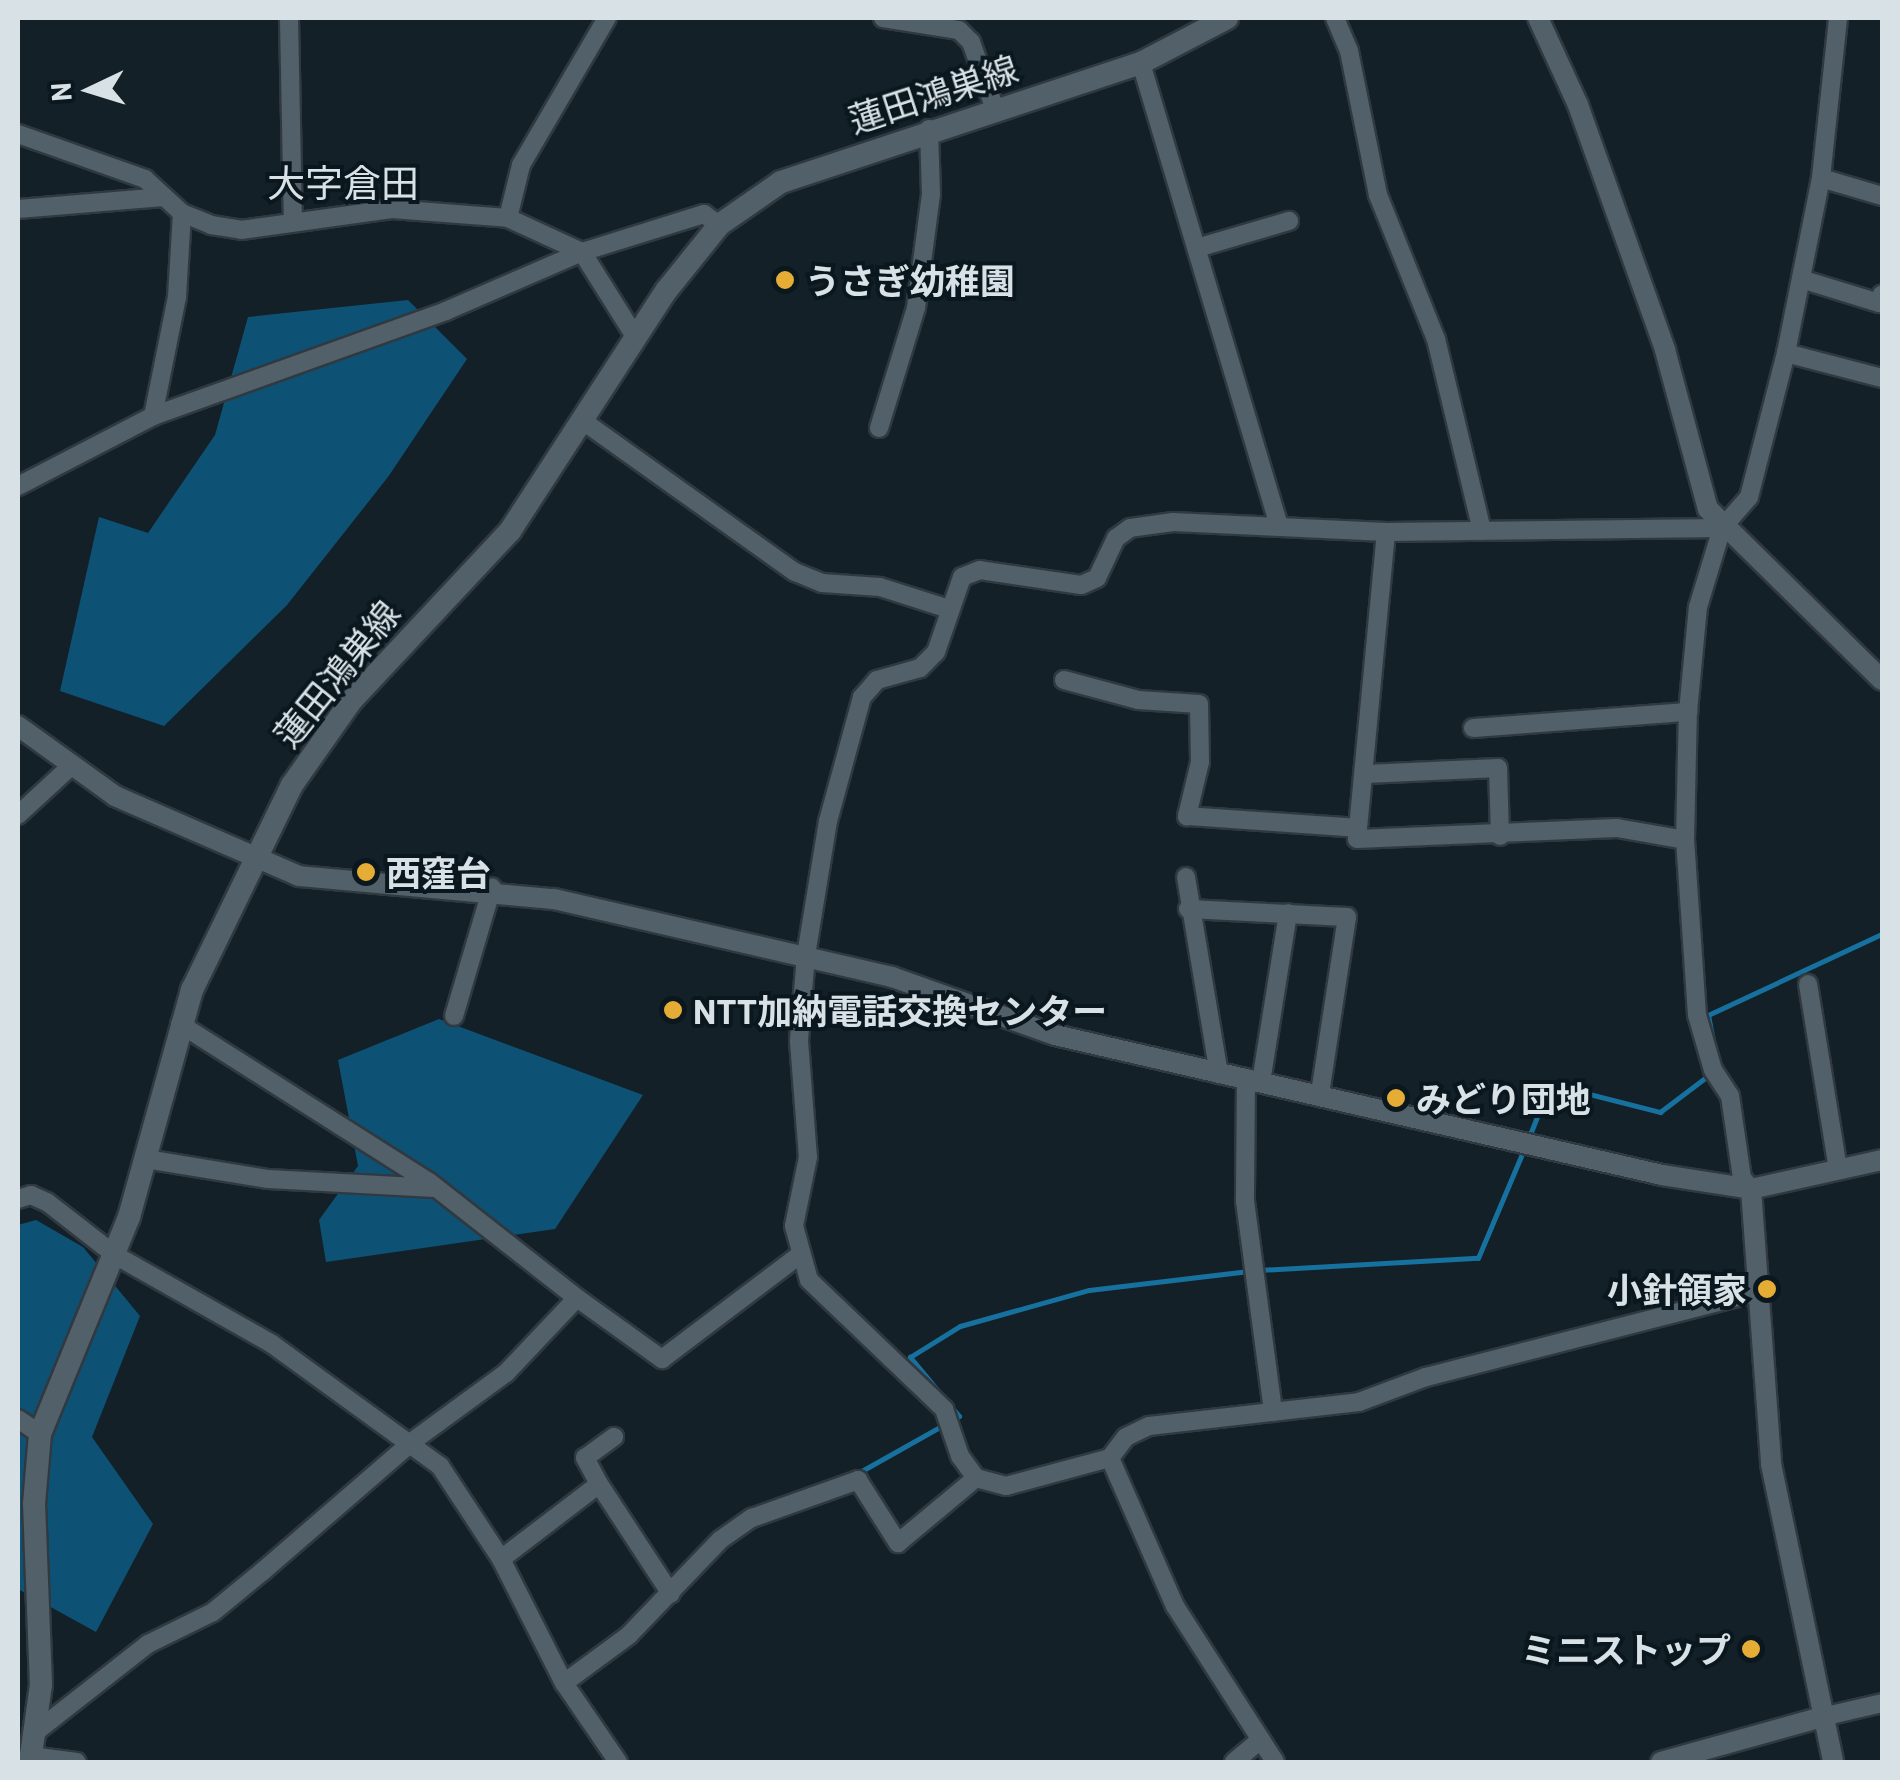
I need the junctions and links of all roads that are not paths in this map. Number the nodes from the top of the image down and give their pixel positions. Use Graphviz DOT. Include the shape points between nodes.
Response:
graph roads {
  1 [pos="289,18"];
  2 [pos="607,18"];
  3 [pos="882,18"];
  4 [pos="1226,18"];
  5 [pos="1336,18"];
  6 [pos="1538,18"];
  7 [pos="1838,18"];
  8 [pos="1141,63"];
  9 [pos="994,108"];
  10 [pos="929,129"];
  11 [pos="18,134"];
  12 [pos="1821,178"];
  13 [pos="1882,196"];
  14 [pos="164,197"];
  15 [pos="18,209"];
  16 [pos="182,213"];
  17 [pos="508,218"];
  18 [pos="293,219"];
  19 [pos="1290,221"];
  20 [pos="719,225"];
  21 [pos="1197,248"];
  22 [pos="582,252"];
  23 [pos="1800,279"];
  24 [pos="1882,294"];
  25 [pos="636,338"];
  26 [pos="1786,353"];
  27 [pos="1882,378"];
  28 [pos="154,416"];
  29 [pos="583,421"];
  30 [pos="879,428"];
  31 [pos="18,486"];
  32 [pos="1278,524"];
  33 [pos="1722,528"];
  34 [pos="1482,531"];
  35 [pos="1386,532"];
  36 [pos="949,609"];
  37 [pos="1064,680"];
  38 [pos="1882,680"];
  39 [pos="1688,712"];
  40 [pos="18,726"];
  41 [pos="1473,728"];
  42 [pos="69,768"];
  43 [pos="1366,774"];
  44 [pos="18,815"];
  45 [pos="1358,828"];
  46 [pos="1500,836"];
  47 [pos="1685,840"];
  48 [pos="252,858"];
  49 [pos="1186,877"];
  50 [pos="492,888"];
  51 [pos="1188,909"];
  52 [pos="1288,913"];
  53 [pos="806,955"];
  54 [pos="1808,984"];
  55 [pos="454,1016"];
  56 [pos="180,1024"];
  57 [pos="1219,1074"];
  58 [pos="1254,1081"];
  59 [pos="1320,1093"];
  60 [pos="146,1159"];
  61 [pos="1882,1160"];
  62 [pos="1838,1170"];
  63 [pos="436,1188"];
  64 [pos="1751,1189"];
  65 [pos="18,1199"];
  66 [pos="115,1255"];
  67 [pos="798,1256"];
  68 [pos="1757,1292"];
  69 [pos="577,1298"];
  70 [pos="1272,1412"];
  71 [pos="18,1419"];
  72 [pos="40,1434"];
  73 [pos="614,1437"];
  74 [pos="413,1440"];
  75 [pos="1110,1458"];
  76 [pos="976,1478"];
  77 [pos="599,1484"];
  78 [pos="501,1559"];
  79 [pos="27,1574"];
  80 [pos="671,1594"];
  81 [pos="564,1683"];
  82 [pos="1882,1703"];
  83 [pos="1822,1716"];
  84 [pos="38,1731"];
  85 [pos="1261,1740"];
  86 [pos="1712,1754"];
  87 [pos="27,1760"];
  88 [pos="77,1762"];
  89 [pos="618,1762"];
  90 [pos="1234,1762"];
  91 [pos="1276,1762"];
  92 [pos="1660,1762"];
  93 [pos="1833,1762"];
  1 -- 18 [label="street"];
  2 -- 17 [label="street" via="521,166"];
  3 -- 9 [label="street" via="959,30 971,42"];
  4 -- 8 [label="main road, 蓮田鴻巣線"];
  5 -- 34 [label="street" via="1350,51 1378,194 1436,339"];
  6 -- 33 [label="street" via="1584,124 1689,422 1708,509"];
  7 -- 12 [label="street"];
  8 -- 9 [label="main road, 蓮田鴻巣線"];
  8 -- 21 [label="street"];
  9 -- 10 [label="main road, 蓮田鴻巣線"];
  10 -- 20 [label="main road, 蓮田鴻巣線" via="781,182"];
  10 -- 30 [label="street" via="931,194 916,308"];
  11 -- 14 [label="street" via="144,179"];
  12 -- 13 [label="street"];
  12 -- 23 [label="street"];
  14 -- 15 [label="street"];
  14 -- 16 [label="street"];
  16 -- 18 [label="street" via="241,230"];
  16 -- 28 [label="street" via="177,297"];
  17 -- 18 [label="street" via="392,209"];
  17 -- 22 [label="street"];
  19 -- 21 [label="street"];
  20 -- 22 [label="street" via="704,214"];
  20 -- 25 [label="main road, 蓮田鴻巣線"];
  21 -- 32 [label="street"];
  22 -- 25 [label="street"];
  22 -- 28 [label="street" via="446,311"];
  23 -- 24 [label="street" via="1880,303"];
  23 -- 26 [label="street"];
  25 -- 29 [label="main road, 蓮田鴻巣線"];
  26 -- 27 [label="street"];
  26 -- 33 [label="street" via="1749,497"];
  28 -- 31 [label="street"];
  29 -- 36 [label="street" via="795,572 822,583 880,587"];
  29 -- 48 [label="main road, 蓮田鴻巣線" via="510,530 351,701 292,784"];
  32 -- 35 [label="street"];
  32 -- 36 [label="street" via="1130,528 1116,538 1098,578 1081,585 980,570 962,578"];
  33 -- 34 [label="street"];
  33 -- 38 [label="street" via="1784,580"];
  33 -- 39 [label="street" via="1698,607"];
  34 -- 35 [label="street"];
  35 -- 43 [label="street"];
  36 -- 53 [label="street" via="936,652 920,668 876,680 862,697 816,874"];
  37 -- 45 [label="street" via="1138,700 1198,704 1200,762 1187,816"];
  39 -- 41 [label="street"];
  39 -- 47 [label="street"];
  40 -- 42 [label="street"];
  42 -- 44 [label="street"];
  42 -- 48 [label="street"];
  43 -- 45 [label="street"];
  43 -- 46 [label="street" via="1498,768"];
  45 -- 46 [label="street" via="1357,839"];
  46 -- 47 [label="street" via="1617,828"];
  47 -- 64 [label="street" via="1697,1015 1713,1070 1730,1096 1742,1178"];
  48 -- 50 [label="street" via="323,879"];
  48 -- 56 [label="main road, 蓮田鴻巣線"];
  49 -- 51 [label="street"];
  50 -- 53 [label="street"];
  50 -- 55 [label="street"];
  51 -- 52 [label="street"];
  51 -- 57 [label="street"];
  52 -- 58 [label="street"];
  52 -- 59 [label="street" via="1347,916"];
  53 -- 57 [label="street" via="944,992 1054,1035"];
  53 -- 67 [label="street" via="799,1041 808,1157 794,1226"];
  54 -- 62 [label="street"];
  56 -- 60 [label="main road, 蓮田鴻巣線"];
  56 -- 63 [label="street"];
  57 -- 58 [label="street"];
  58 -- 59 [label="street"];
  58 -- 70 [label="street" via="1245,1201"];
  59 -- 64 [label="street" via="1586,1159"];
  60 -- 63 [label="street" via="268,1179"];
  60 -- 66 [label="main road, 蓮田鴻巣線"];
  61 -- 62 [label="street"];
  62 -- 64 [label="street"];
  63 -- 69 [label="street"];
  64 -- 68 [label="street"];
  65 -- 66 [label="street" via="31,1195 47,1202"];
  66 -- 72 [label="main road, 蓮田鴻巣線" via="65,1360"];
  66 -- 74 [label="street" via="272,1344"];
  67 -- 69 [label="street" via="662,1359"];
  67 -- 76 [label="street" via="809,1280 944,1408 960,1456"];
  68 -- 70 [label="street" via="1426,1377 1358,1402"];
  68 -- 83 [label="street" via="1771,1464"];
  69 -- 74 [label="street" via="506,1373"];
  70 -- 75 [label="street" via="1149,1426 1126,1437"];
  71 -- 72 [label="street"];
  72 -- 79 [label="main road, 蓮田鴻巣線"];
  73 -- 77 [label="street" via="585,1458"];
  74 -- 78 [label="street" via="440,1466"];
  74 -- 84 [label="street" via="212,1612 148,1644"];
  75 -- 76 [label="street" via="1006,1486"];
  75 -- 85 [label="street" via="1175,1606"];
  76 -- 80 [label="street" via="898,1543 858,1480 784,1503 720,1540"];
  77 -- 78 [label="street"];
  77 -- 80 [label="street"];
  78 -- 81 [label="street"];
  79 -- 84 [label="main road, 蓮田鴻巣線"];
  80 -- 81 [label="street"];
  81 -- 89 [label="street"];
  82 -- 83 [label="street"];
  83 -- 86 [label="street"];
  83 -- 93 [label="street"];
  84 -- 87 [label="main road, 蓮田鴻巣線"];
  85 -- 90 [label="street"];
  85 -- 91 [label="street"];
  86 -- 92 [label="street"];
  87 -- 88 [label="street"];
}
